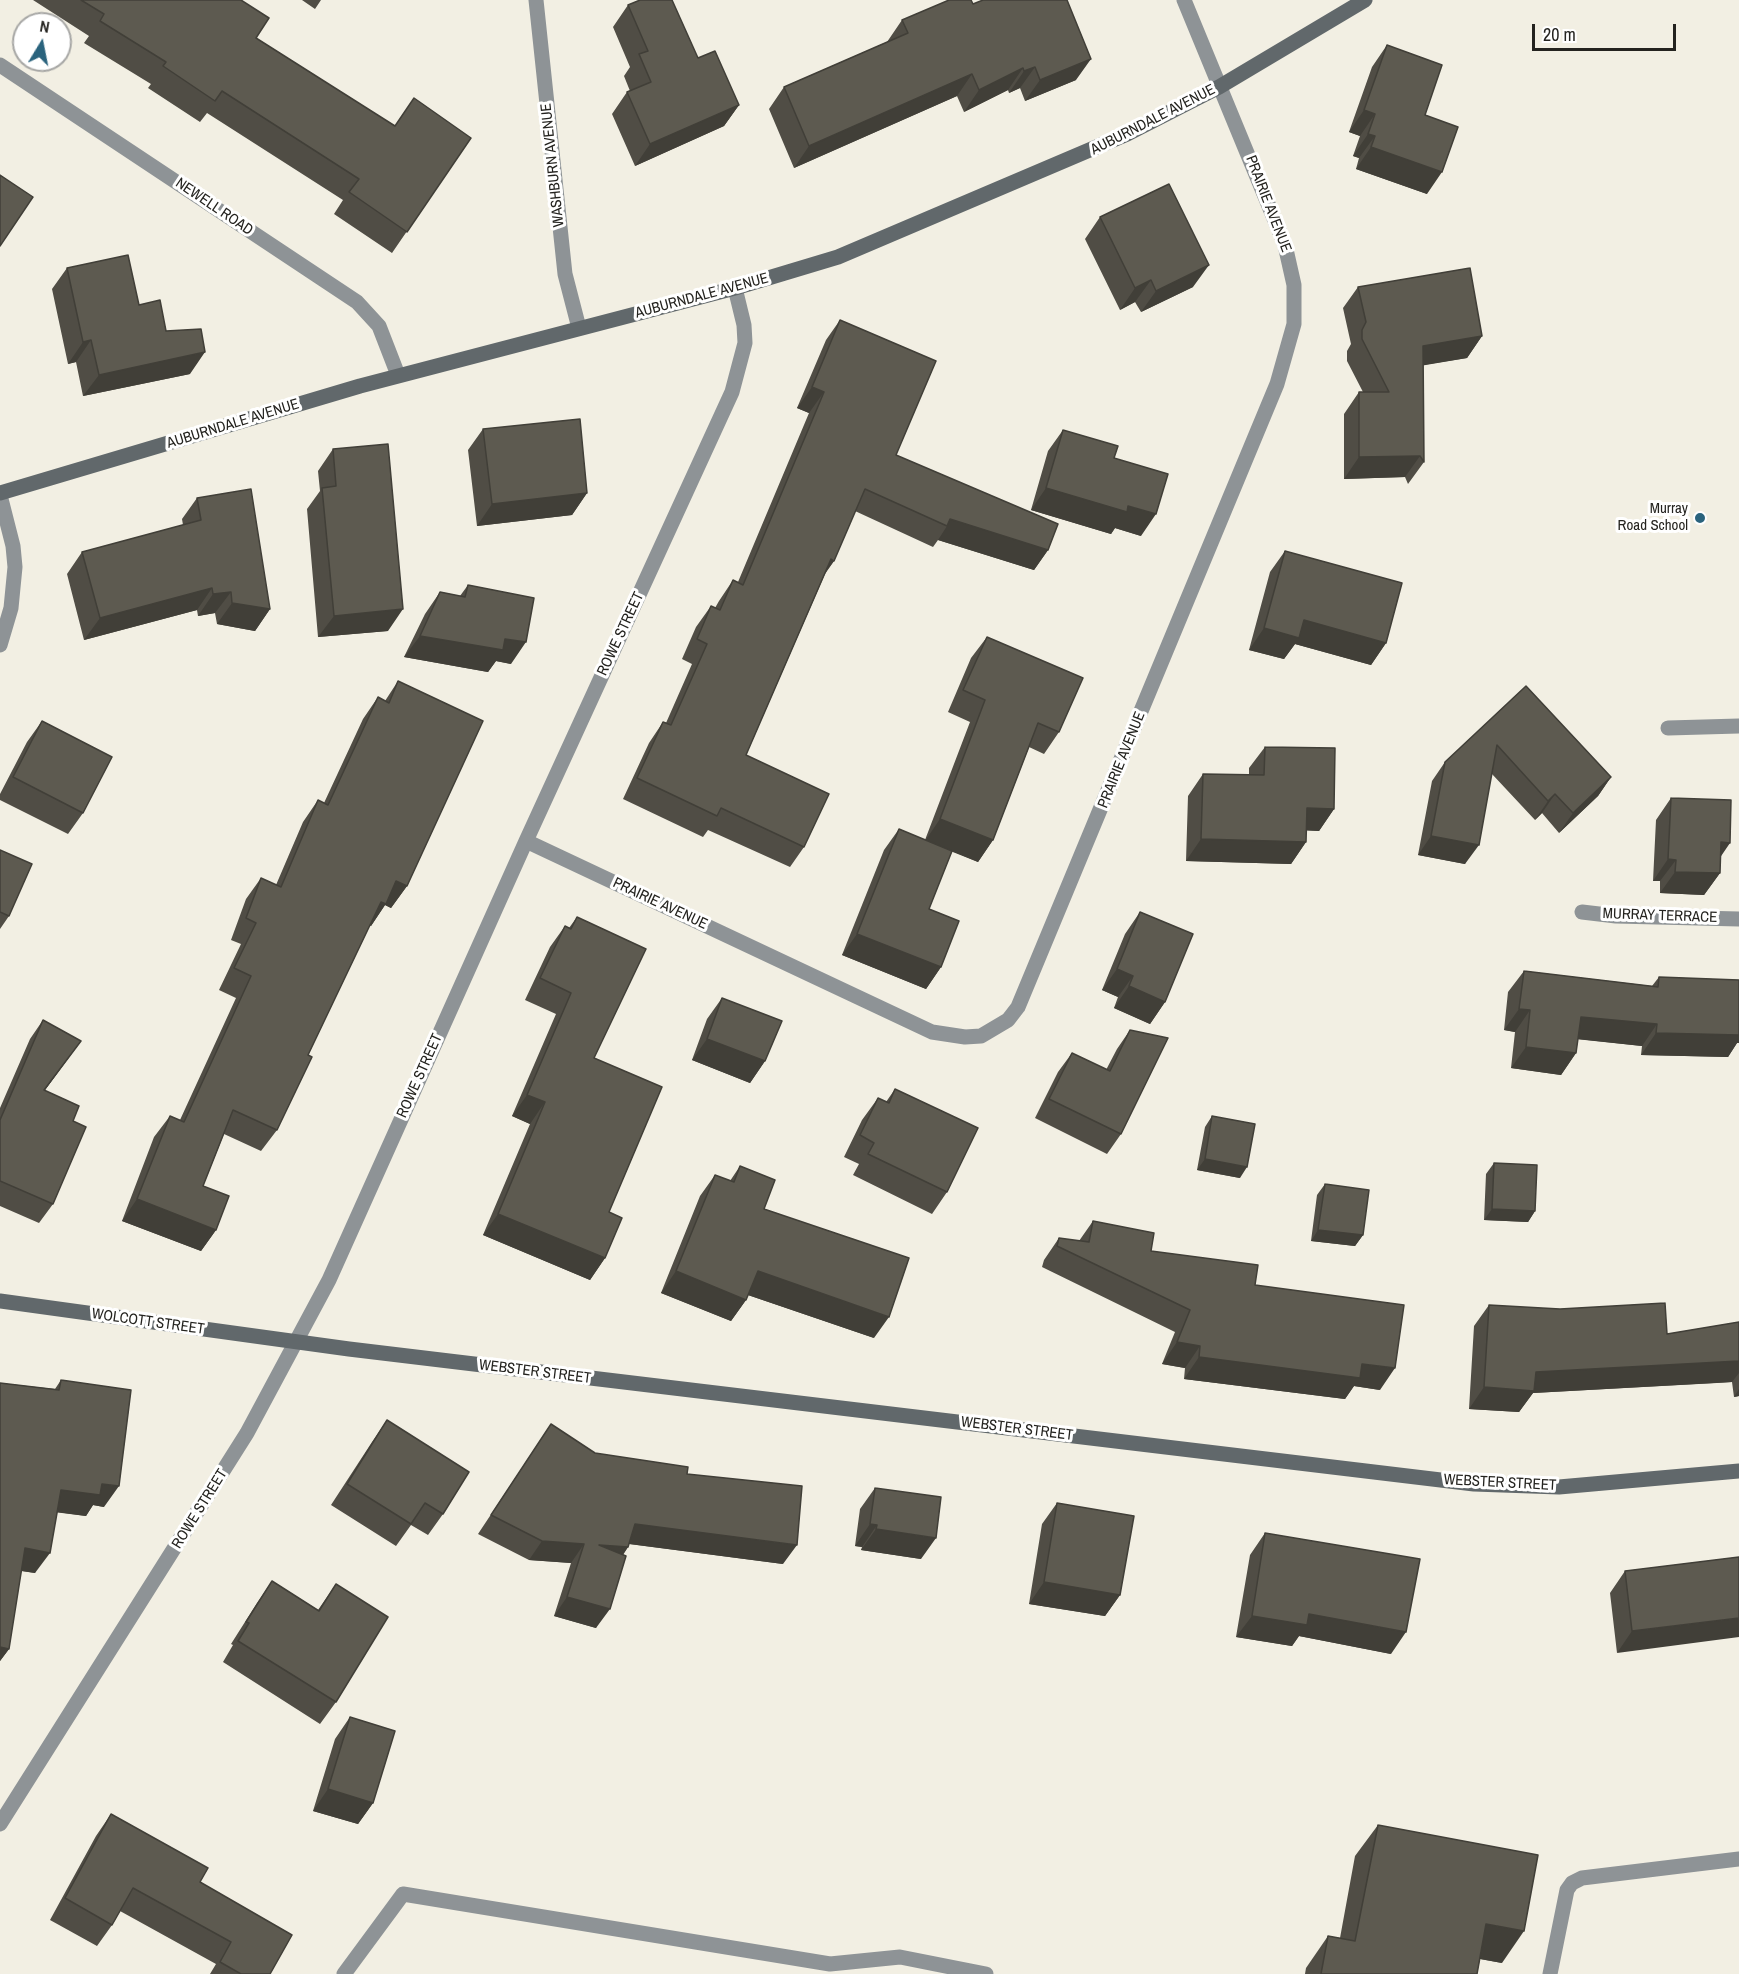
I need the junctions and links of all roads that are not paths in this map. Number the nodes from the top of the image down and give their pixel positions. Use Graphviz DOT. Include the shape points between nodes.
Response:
graph roads {
  1 [pos="536,0"];
  2 [pos="1184,0"];
  3 [pos="1365,0"];
  4 [pos="0,65"];
  5 [pos="1219,87"];
  6 [pos="735,288"];
  7 [pos="579,328"];
  8 [pos="398,375"];
  9 [pos="0,494"];
  10 [pos="0,645"];
  11 [pos="1739,726"];
  12 [pos="1668,728"];
  13 [pos="526,841"];
  14 [pos="1582,912"];
  15 [pos="1739,919"];
  16 [pos="0,1301"];
  17 [pos="297,1343"];
  18 [pos="1739,1471"];
  19 [pos="0,1824"];
  20 [pos="1739,1859"];
  21 [pos="344,1974"];
  22 [pos="986,1974"];
  23 [pos="1550,1974"];
  1 -- 7 [label="street, WASHBURN AVENUE" via="565,274"];
  2 -- 5 [label="street, PRAIRIE AVENUE"];
  3 -- 5 [label="street, AUBURNDALE AVENUE"];
  4 -- 8 [label="street, NEWELL ROAD" via="357,302 379,326"];
  5 -- 6 [label="street, AUBURNDALE AVENUE" via="1082,155 874,244 802,270"];
  5 -- 13 [label="street, PRAIRIE AVENUE" via="1285,245 1294,285 1291,344 1278,384 1027,991 1008,1020 981,1036 932,1032"];
  6 -- 7 [label="street, AUBURNDALE AVENUE"];
  6 -- 13 [label="street, ROWE STREET" via="745,343 732,392"];
  7 -- 8 [label="street, AUBURNDALE AVENUE"];
  8 -- 9 [label="street, AUBURNDALE AVENUE"];
  9 -- 10 [label="street" via="15,567 11,608"];
  11 -- 12 [label="street"];
  13 -- 17 [label="street, ROWE STREET"];
  14 -- 15 [label="street, MURRAY TERRACE"];
  16 -- 17 [label="street, WOLCOTT STREET"];
  17 -- 18 [label="street, WEBSTER STREET" via="1474,1484 1559,1487"];
  17 -- 19 [label="street, ROWE STREET" via="229,1462"];
  20 -- 23 [label="street" via="1572,1882 1567,1890"];
  21 -- 22 [label="street" via="403,1894 830,1964 900,1957"];
}
